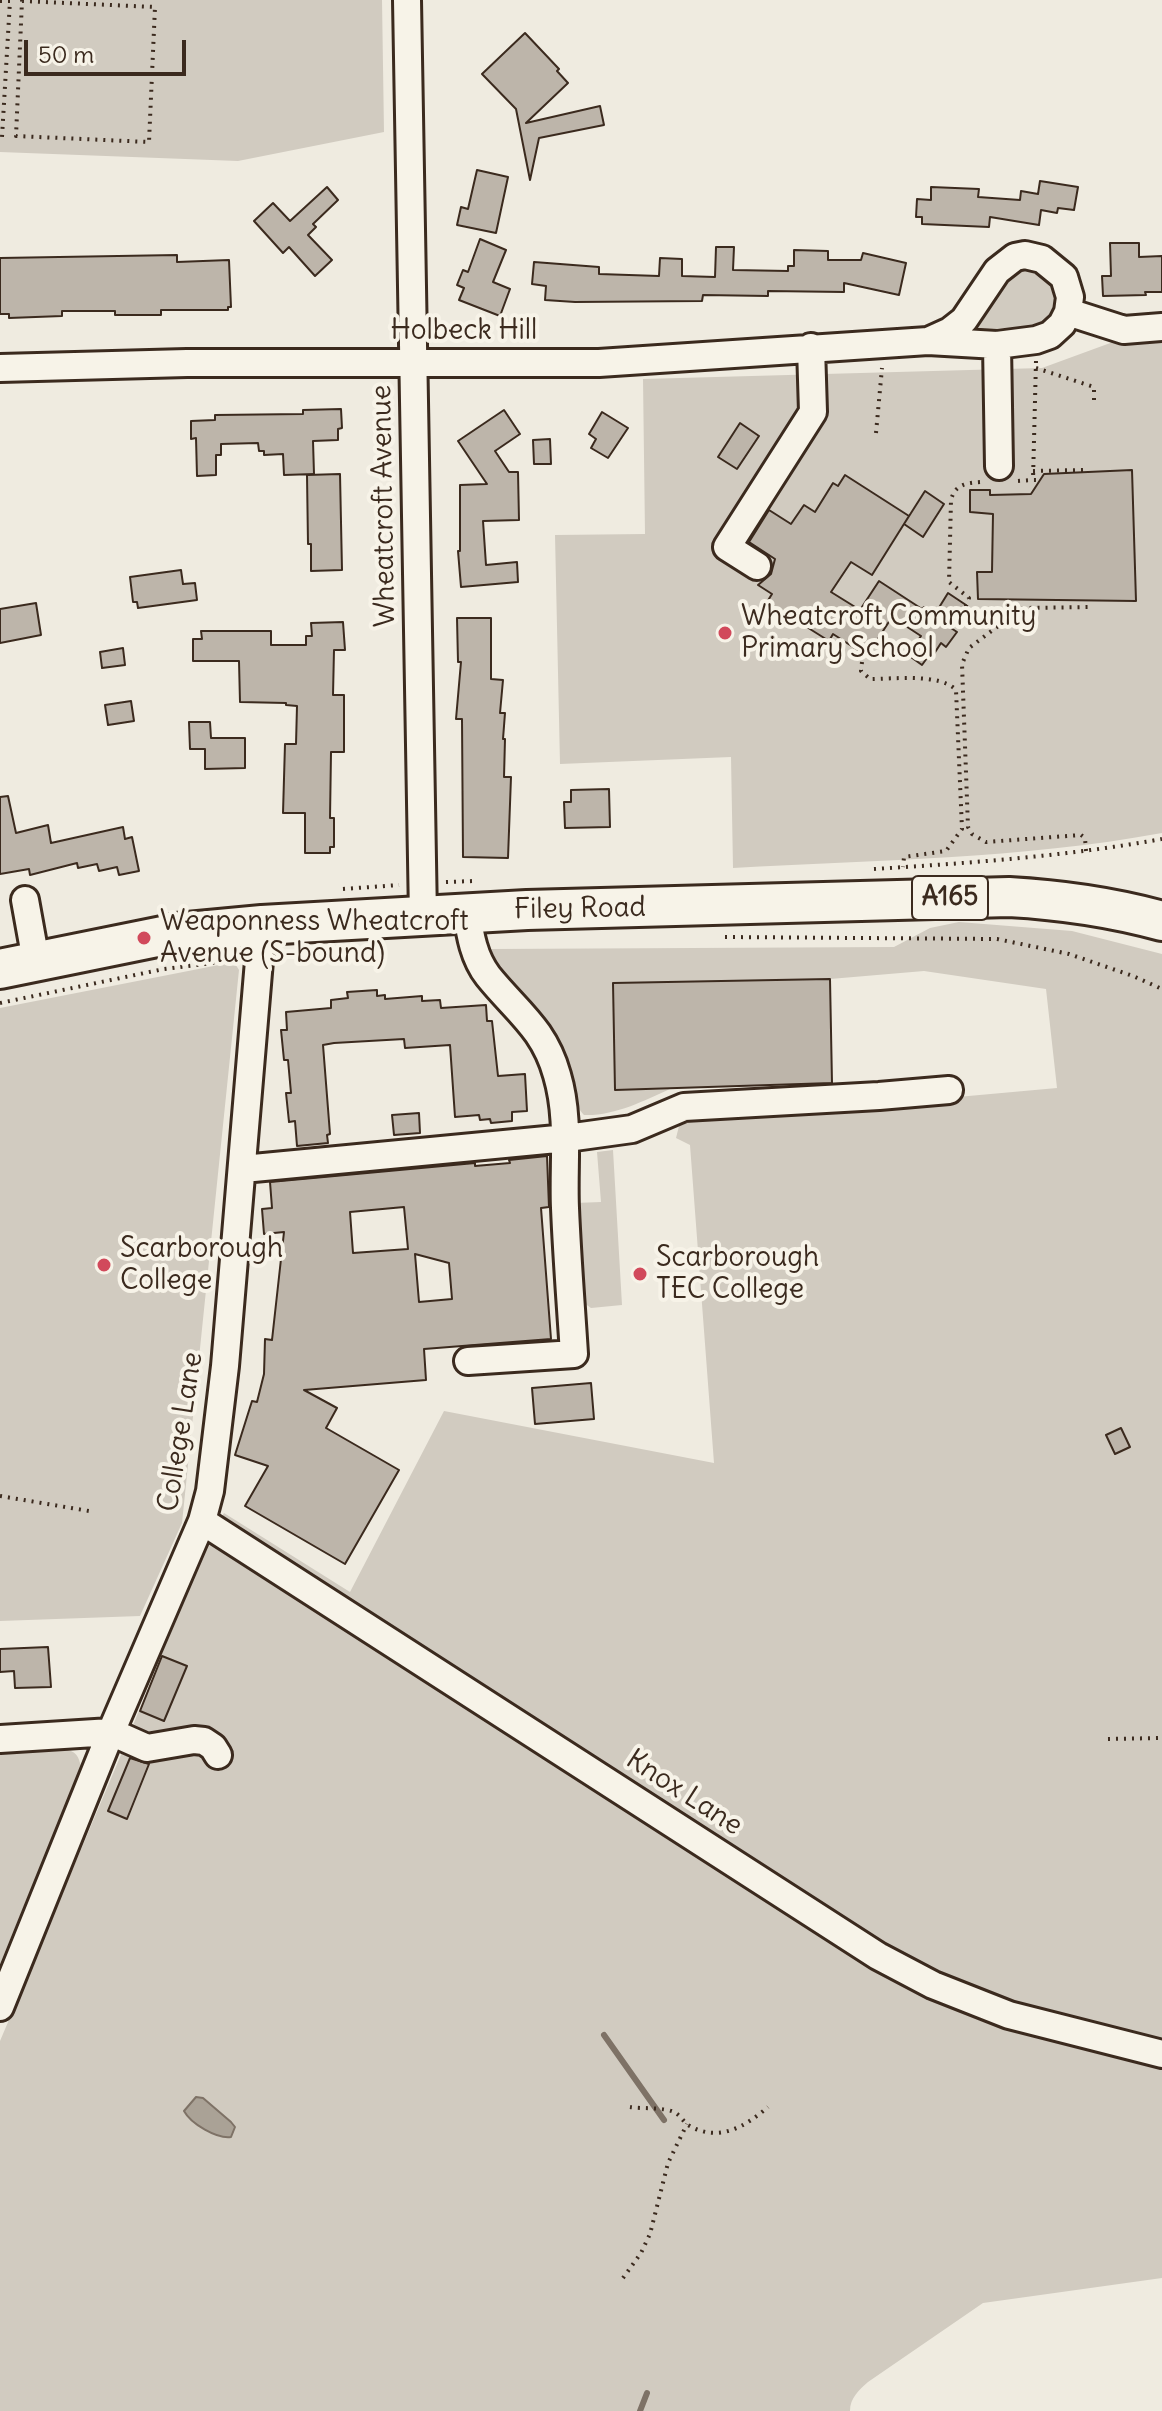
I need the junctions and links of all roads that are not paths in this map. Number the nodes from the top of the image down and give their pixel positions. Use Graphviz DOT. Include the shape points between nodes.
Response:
graph roads {
  1 [pos="407,0"];
  2 [pos="1068,312"];
  3 [pos="1162,327"];
  4 [pos="928,341"];
  5 [pos="997,345"];
  6 [pos="811,347"];
  7 [pos="414,365"];
  8 [pos="0,368"];
  9 [pos="1001,476"];
  10 [pos="757,566"];
  11 [pos="474,897"];
  12 [pos="25,900"];
  13 [pos="423,916"];
  14 [pos="727,921"];
  15 [pos="1162,921"];
  16 [pos="1162,937"];
  17 [pos="260,941"];
  18 [pos="18,965"];
  19 [pos="949,1090"];
  20 [pos="567,1138"];
  21 [pos="243,1169"];
  22 [pos="468,1361"];
  23 [pos="202,1521"];
  24 [pos="111,1732"];
  25 [pos="0,1739"];
  26 [pos="218,1755"];
  27 [pos="0,2007"];
  28 [pos="1162,2054"];
  1 -- 7 [label="street, Wheatcroft Avenue"];
  2 -- 3 [label="street" via="1124,330"];
  2 -- 4 [label="street, Holbeck Hill" via="1064,277 1042,259 1025,255 997,271 964,320"];
  2 -- 5 [label="street, Holbeck Hill" via="1050,335"];
  4 -- 5 [label="street, Holbeck Hill"];
  4 -- 6 [label="street, Holbeck Hill"];
  5 -- 9 [label="street"];
  6 -- 7 [label="street, Holbeck Hill" via="599,363"];
  6 -- 10 [label="street" via="813,412 727,547"];
  7 -- 8 [label="street, Holbeck Hill"];
  7 -- 13 [label="street, Wheatcroft Avenue"];
  11 -- 13 [label="highway, Filey Road / A165"];
  11 -- 14 [label="highway, Filey Road / A165"];
  11 -- 20 [label="street" via="471,939 487,975 546,1045 557,1074"];
  12 -- 18 [label="street"];
  13 -- 17 [label="highway, Filey Road / A165"];
  14 -- 15 [label="highway, Filey Road / A165" via="1009,897 1069,901"];
  14 -- 16 [label="highway" via="993,912 1086,916"];
  17 -- 18 [label="highway, Filey Road / A165" via="177,933"];
  17 -- 21 [label="street, College Lane"];
  19 -- 20 [label="street" via="684,1107 632,1129"];
  20 -- 21 [label="street"];
  20 -- 22 [label="street" via="565,1205 574,1354"];
  21 -- 23 [label="street, College Lane" via="223,1381"];
  23 -- 24 [label="street, College Lane"];
  23 -- 28 [label="street, Knox Lane" via="878,1956 1009,2015"];
  24 -- 25 [label="street"];
  24 -- 26 [label="street" via="147,1748 204,1741"];
  24 -- 27 [label="street, College Lane"];
}
